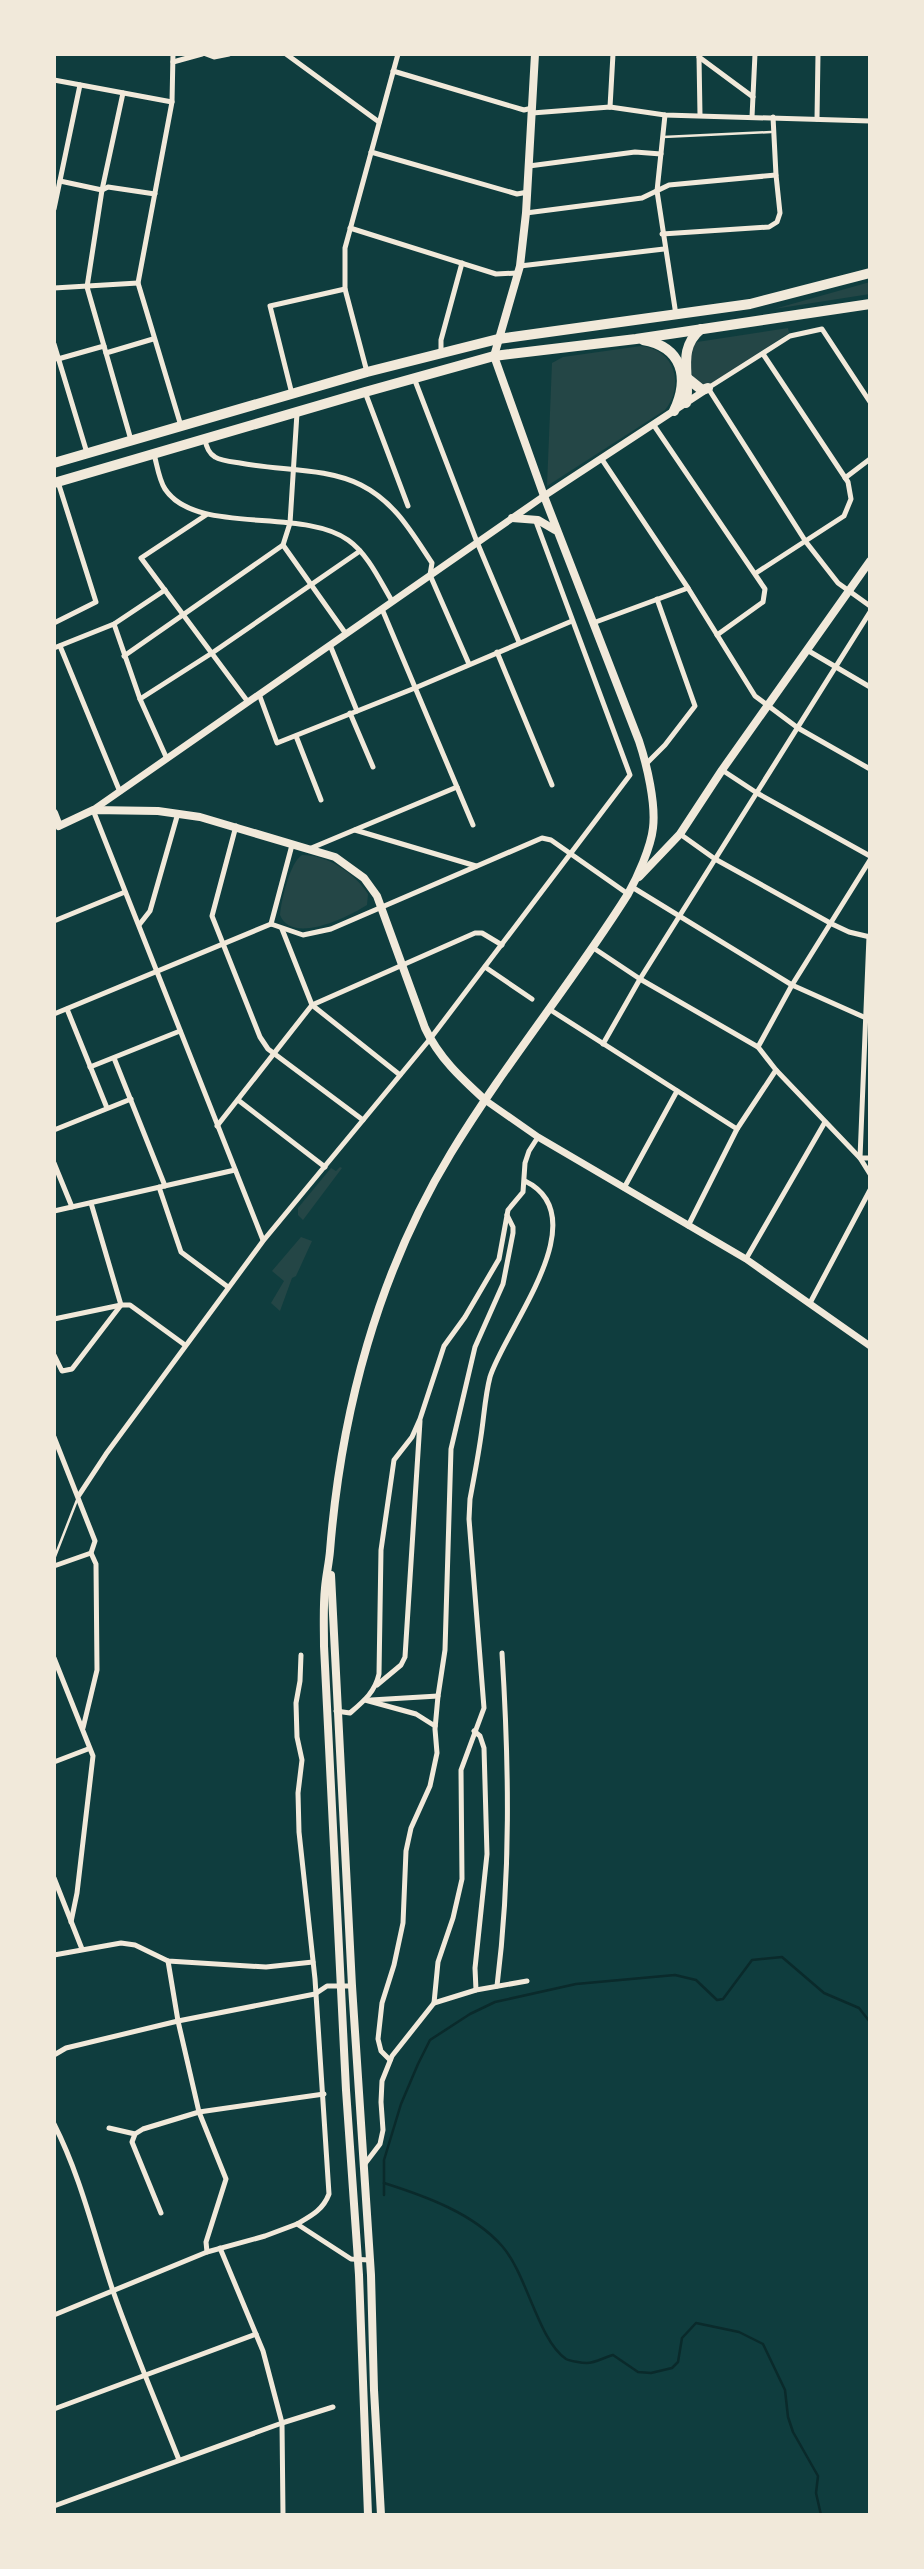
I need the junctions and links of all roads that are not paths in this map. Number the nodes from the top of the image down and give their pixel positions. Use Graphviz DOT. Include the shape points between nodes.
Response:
graph roads {
  1 [pos="173,54"];
  2 [pos="204,54"];
  3 [pos="229,54"];
  4 [pos="286,54"];
  5 [pos="398,54"];
  6 [pos="535,54"];
  7 [pos="613,54"];
  8 [pos="755,54"];
  9 [pos="818,54"];
  10 [pos="698,55"];
  11 [pos="173,62"];
  12 [pos="393,71"];
  13 [pos="54,80"];
  14 [pos="80,85"];
  15 [pos="123,93"];
  16 [pos="753,97"];
  17 [pos="172,102"];
  18 [pos="610,107"];
  19 [pos="532,111"];
  20 [pos="665,115"];
  21 [pos="700,116"];
  22 [pos="752,117"];
  23 [pos="773,117"];
  24 [pos="817,119"];
  25 [pos="870,121"];
  26 [pos="379,122"];
  27 [pos="774,132"];
  28 [pos="663,137"];
  29 [pos="371,152"];
  30 [pos="661,154"];
  31 [pos="529,166"];
  32 [pos="776,175"];
  33 [pos="59,177"];
  34 [pos="102,190"];
  35 [pos="657,191"];
  36 [pos="527,192"];
  37 [pos="155,194"];
  38 [pos="54,209"];
  39 [pos="527,213"];
  40 [pos="349,228"];
  41 [pos="662,234"];
  42 [pos="664,249"];
  43 [pos="462,263"];
  44 [pos="519,270"];
  45 [pos="870,273"];
  46 [pos="138,283"];
  47 [pos="87,287"];
  48 [pos="54,288"];
  49 [pos="345,289"];
  50 [pos="870,304"];
  51 [pos="676,315"];
  52 [pos="702,329"];
  53 [pos="636,338"];
  54 [pos="153,339"];
  55 [pos="498,339"];
  56 [pos="104,345"];
  57 [pos="55,348"];
  58 [pos="106,353"];
  59 [pos="441,353"];
  60 [pos="763,354"];
  61 [pos="494,356"];
  62 [pos="58,359"];
  63 [pos="367,372"];
  64 [pos="414,378"];
  65 [pos="687,378"];
  66 [pos="708,388"];
  67 [pos="365,392"];
  68 [pos="292,394"];
  69 [pos="870,402"];
  70 [pos="686,403"];
  71 [pos="674,411"];
  72 [pos="297,412"];
  73 [pos="653,424"];
  74 [pos="181,426"];
  75 [pos="136,439"];
  76 [pos="205,439"];
  77 [pos="87,453"];
  78 [pos="149,455"];
  79 [pos="601,457"];
  80 [pos="870,459"];
  81 [pos="54,463"];
  82 [pos="294,471"];
  83 [pos="845,478"];
  84 [pos="56,482"];
  85 [pos="544,496"];
  86 [pos="408,506"];
  87 [pos="206,515"];
  88 [pos="512,518"];
  89 [pos="535,519"];
  90 [pos="290,523"];
  91 [pos="557,532"];
  92 [pos="477,542"];
  93 [pos="806,542"];
  94 [pos="283,545"];
  95 [pos="360,551"];
  96 [pos="870,561"];
  97 [pos="756,573"];
  98 [pos="430,575"];
  99 [pos="311,584"];
  100 [pos="688,587"];
  101 [pos="165,590"];
  102 [pos="849,593"];
  103 [pos="657,598"];
  104 [pos="392,601"];
  105 [pos="870,606"];
  106 [pos="382,609"];
  107 [pos="870,612"];
  108 [pos="184,615"];
  109 [pos="572,621"];
  110 [pos="54,623"];
  111 [pos="593,623"];
  112 [pos="114,624"];
  113 [pos="346,634"];
  114 [pos="717,635"];
  115 [pos="519,642"];
  116 [pos="330,645"];
  117 [pos="57,647"];
  118 [pos="807,650"];
  119 [pos="497,652"];
  120 [pos="212,653"];
  121 [pos="124,656"];
  122 [pos="469,664"];
  123 [pos="836,667"];
  124 [pos="870,687"];
  125 [pos="415,688"];
  126 [pos="259,694"];
  127 [pos="140,699"];
  128 [pos="247,702"];
  129 [pos="768,707"];
  130 [pos="357,710"];
  131 [pos="350,713"];
  132 [pos="798,728"];
  133 [pos="296,736"];
  134 [pos="167,759"];
  135 [pos="646,764"];
  136 [pos="373,767"];
  137 [pos="870,769"];
  138 [pos="722,771"];
  139 [pos="552,785"];
  140 [pos="457,787"];
  141 [pos="120,792"];
  142 [pos="757,793"];
  143 [pos="321,800"];
  144 [pos="93,810"];
  145 [pos="54,813"];
  146 [pos="178,813"];
  147 [pos="473,825"];
  148 [pos="236,826"];
  149 [pos="57,827"];
  150 [pos="355,830"];
  151 [pos="680,834"];
  152 [pos="292,845"];
  153 [pos="309,849"];
  154 [pos="570,855"];
  155 [pos="870,858"];
  156 [pos="715,859"];
  157 [pos="476,866"];
  158 [pos="632,887"];
  159 [pos="125,892"];
  160 [pos="382,907"];
  161 [pos="679,917"];
  162 [pos="54,921"];
  163 [pos="271,924"];
  164 [pos="832,924"];
  165 [pos="139,925"];
  166 [pos="282,929"];
  167 [pos="869,937"];
  168 [pos="222,944"];
  169 [pos="502,945"];
  170 [pos="592,947"];
  171 [pos="402,964"];
  172 [pos="485,967"];
  173 [pos="157,971"];
  174 [pos="640,979"];
  175 [pos="792,985"];
  176 [pos="532,999"];
  177 [pos="312,1005"];
  178 [pos="67,1009"];
  179 [pos="549,1009"];
  180 [pos="54,1014"];
  181 [pos="866,1018"];
  182 [pos="180,1031"];
  183 [pos="430,1039"];
  184 [pos="603,1044"];
  185 [pos="758,1047"];
  186 [pos="274,1053"];
  187 [pos="114,1058"];
  188 [pos="90,1067"];
  189 [pos="776,1070"];
  190 [pos="400,1075"];
  191 [pos="677,1091"];
  192 [pos="131,1099"];
  193 [pos="237,1100"];
  194 [pos="485,1100"];
  195 [pos="107,1108"];
  196 [pos="363,1120"];
  197 [pos="825,1122"];
  198 [pos="217,1126"];
  199 [pos="737,1129"];
  200 [pos="54,1130"];
  201 [pos="538,1137"];
  202 [pos="860,1158"];
  203 [pos="870,1158"];
  204 [pos="54,1163"];
  205 [pos="325,1167"];
  206 [pos="235,1170"];
  207 [pos="870,1174"];
  208 [pos="525,1181"];
  209 [pos="162,1187"];
  210 [pos="624,1188"];
  211 [pos="870,1191"];
  212 [pos="91,1203"];
  213 [pos="72,1207"];
  214 [pos="54,1211"];
  215 [pos="507,1215"];
  216 [pos="688,1226"];
  217 [pos="263,1241"];
  218 [pos="746,1259"];
  219 [pos="228,1287"];
  220 [pos="810,1303"];
  221 [pos="121,1305"];
  222 [pos="54,1319"];
  223 [pos="185,1345"];
  224 [pos="870,1346"];
  225 [pos="55,1360"];
  226 [pos="420,1419"];
  227 [pos="54,1437"];
  228 [pos="79,1495"];
  229 [pos="91,1553"];
  230 [pos="330,1554"];
  231 [pos="54,1559"];
  232 [pos="54,1566"];
  233 [pos="502,1653"];
  234 [pos="301,1655"];
  235 [pos="54,1658"];
  236 [pos="377,1685"];
  237 [pos="438,1696"];
  238 [pos="365,1700"];
  239 [pos="336,1711"];
  240 [pos="83,1728"];
  241 [pos="435,1729"];
  242 [pos="474,1731"];
  243 [pos="88,1749"];
  244 [pos="54,1762"];
  245 [pos="334,1833"];
  246 [pos="343,1833"];
  247 [pos="54,1878"];
  248 [pos="71,1922"];
  249 [pos="82,1949"];
  250 [pos="54,1955"];
  251 [pos="168,1961"];
  252 [pos="313,1962"];
  253 [pos="315,1979"];
  254 [pos="527,1981"];
  255 [pos="327,1986"];
  256 [pos="342,1986"];
  257 [pos="352,1986"];
  258 [pos="497,1986"];
  259 [pos="475,1990"];
  260 [pos="314,1994"];
  261 [pos="433,2003"];
  262 [pos="178,2021"];
  263 [pos="54,2055"];
  264 [pos="390,2060"];
  265 [pos="324,2094"];
  266 [pos="199,2112"];
  267 [pos="54,2124"];
  268 [pos="109,2128"];
  269 [pos="135,2134"];
  270 [pos="364,2165"];
  271 [pos="161,2213"];
  272 [pos="297,2224"];
  273 [pos="220,2248"];
  274 [pos="206,2252"];
  275 [pos="358,2260"];
  276 [pos="369,2260"];
  277 [pos="113,2291"];
  278 [pos="54,2315"];
  279 [pos="256,2334"];
  280 [pos="147,2374"];
  281 [pos="333,2407"];
  282 [pos="54,2409"];
  283 [pos="282,2423"];
  284 [pos="178,2460"];
  285 [pos="54,2506"];
  286 [pos="283,2515"];
  287 [pos="368,2515"];
  288 [pos="381,2515"];
  1 -- 11 [label="street"];
  2 -- 3 [label="street"];
  2 -- 11 [label="street"];
  4 -- 26 [label="street"];
  5 -- 12 [label="street"];
  6 -- 19 [label="main road"];
  7 -- 18 [label="street"];
  8 -- 16 [label="street"];
  9 -- 24 [label="street"];
  10 -- 16 [label="street"];
  10 -- 21 [label="street"];
  11 -- 17 [label="street"];
  12 -- 19 [label="street"];
  12 -- 26 [label="street"];
  13 -- 14 [label="street"];
  14 -- 15 [label="street"];
  14 -- 33 [label="street"];
  15 -- 17 [label="street"];
  15 -- 34 [label="street"];
  16 -- 22 [label="street"];
  17 -- 37 [label="street"];
  18 -- 19 [label="street"];
  18 -- 20 [label="street"];
  19 -- 31 [label="main road"];
  20 -- 21 [label="street"];
  20 -- 28 [label="street"];
  21 -- 22 [label="street"];
  22 -- 23 [label="street"];
  23 -- 24 [label="street"];
  23 -- 27 [label="street"];
  24 -- 25 [label="street"];
  26 -- 29 [label="street"];
  27 -- 28 [label="lane"];
  27 -- 32 [label="street"];
  28 -- 30 [label="street"];
  29 -- 36 [label="street" via="517,194"];
  29 -- 40 [label="street"];
  30 -- 31 [label="street" via="635,152"];
  30 -- 35 [label="street"];
  31 -- 36 [label="main road"];
  32 -- 35 [label="street" via="669,185"];
  32 -- 41 [label="street" via="780,213 769,227"];
  33 -- 34 [label="street"];
  33 -- 38 [label="street"];
  34 -- 37 [label="street"];
  34 -- 47 [label="street"];
  35 -- 39 [label="street" via="642,198"];
  35 -- 41 [label="street"];
  36 -- 39 [label="main road"];
  37 -- 46 [label="street"];
  39 -- 44 [label="main road"];
  40 -- 43 [label="street"];
  40 -- 49 [label="street"];
  41 -- 42 [label="street"];
  42 -- 44 [label="street"];
  42 -- 51 [label="street"];
  43 -- 44 [label="street" via="496,274"];
  43 -- 59 [label="street"];
  44 -- 55 [label="main road"];
  45 -- 51 [label="highway" via="780,297"];
  46 -- 47 [label="street"];
  46 -- 54 [label="street"];
  47 -- 48 [label="street"];
  47 -- 56 [label="street"];
  49 -- 63 [label="street"];
  49 -- 68 [label="street" via="270,306"];
  50 -- 52 [label="highway"];
  51 -- 55 [label="highway"];
  52 -- 53 [label="highway"];
  52 -- 65 [label="highway" via="686,350"];
  53 -- 61 [label="highway"];
  53 -- 71 [label="highway" via="665,346 676,359 682,385"];
  54 -- 58 [label="street"];
  54 -- 74 [label="street"];
  55 -- 59 [label="highway"];
  55 -- 61 [label="main road"];
  56 -- 58 [label="street"];
  56 -- 62 [label="street"];
  57 -- 62 [label="street"];
  58 -- 75 [label="street"];
  59 -- 63 [label="highway"];
  60 -- 66 [label="street"];
  60 -- 69 [label="street" via="790,336 822,329"];
  60 -- 83 [label="street"];
  61 -- 64 [label="highway"];
  61 -- 85 [label="main road"];
  62 -- 77 [label="street"];
  63 -- 68 [label="highway"];
  64 -- 67 [label="highway"];
  64 -- 92 [label="street"];
  65 -- 66 [label="highway" via="695,387"];
  65 -- 70 [label="highway"];
  66 -- 70 [label="street"];
  66 -- 93 [label="street"];
  67 -- 72 [label="highway"];
  67 -- 86 [label="street"];
  68 -- 74 [label="highway"];
  70 -- 71 [label="street"];
  71 -- 73 [label="street"];
  72 -- 76 [label="highway"];
  72 -- 82 [label="street"];
  73 -- 79 [label="street"];
  73 -- 97 [label="street"];
  74 -- 75 [label="highway"];
  75 -- 77 [label="highway"];
  75 -- 78 [label="highway"];
  76 -- 78 [label="highway"];
  76 -- 82 [label="street" via="216,458"];
  77 -- 81 [label="highway"];
  78 -- 84 [label="highway"];
  78 -- 87 [label="street" via="173,498"];
  79 -- 85 [label="street"];
  79 -- 100 [label="street"];
  80 -- 83 [label="street"];
  82 -- 90 [label="street"];
  82 -- 98 [label="street" via="337,476 372,491 398,513 432,563"];
  83 -- 93 [label="street" via="851,493 848,511"];
  84 -- 110 [label="street" via="96,603"];
  85 -- 88 [label="street"];
  85 -- 91 [label="main road"];
  87 -- 90 [label="street"];
  87 -- 101 [label="street" via="142,558"];
  88 -- 89 [label="main road"];
  88 -- 92 [label="street"];
  89 -- 91 [label="main road"];
  89 -- 109 [label="street"];
  90 -- 94 [label="street"];
  90 -- 95 [label="street" via="324,529"];
  91 -- 111 [label="main road"];
  92 -- 98 [label="street"];
  92 -- 115 [label="street"];
  93 -- 97 [label="street"];
  93 -- 102 [label="street"];
  94 -- 99 [label="street"];
  94 -- 108 [label="street"];
  95 -- 99 [label="street"];
  95 -- 104 [label="street"];
  96 -- 102 [label="main road"];
  97 -- 114 [label="street" via="766,592 763,602"];
  98 -- 104 [label="street"];
  98 -- 122 [label="street"];
  99 -- 113 [label="street"];
  99 -- 120 [label="street"];
  100 -- 103 [label="street"];
  100 -- 114 [label="street"];
  101 -- 108 [label="street"];
  101 -- 112 [label="street"];
  102 -- 105 [label="street"];
  102 -- 118 [label="main road"];
  103 -- 111 [label="street"];
  103 -- 135 [label="street" via="695,706"];
  104 -- 106 [label="street"];
  106 -- 113 [label="street"];
  106 -- 125 [label="street"];
  107 -- 123 [label="street"];
  108 -- 120 [label="street"];
  108 -- 121 [label="street"];
  109 -- 115 [label="street"];
  109 -- 154 [label="street" via="630,775"];
  111 -- 135 [label="main road"];
  112 -- 117 [label="street"];
  112 -- 121 [label="street"];
  113 -- 116 [label="street"];
  114 -- 129 [label="street" via="755,696"];
  115 -- 119 [label="street"];
  116 -- 126 [label="street"];
  116 -- 130 [label="street"];
  117 -- 141 [label="street"];
  118 -- 123 [label="street"];
  118 -- 129 [label="main road"];
  119 -- 122 [label="street"];
  119 -- 139 [label="street"];
  120 -- 127 [label="street"];
  120 -- 128 [label="street"];
  121 -- 127 [label="street"];
  122 -- 125 [label="street"];
  123 -- 124 [label="street"];
  123 -- 132 [label="street"];
  125 -- 130 [label="street"];
  125 -- 140 [label="street"];
  126 -- 128 [label="street"];
  126 -- 133 [label="street" via="277,743"];
  127 -- 134 [label="street"];
  128 -- 134 [label="street"];
  129 -- 132 [label="street"];
  129 -- 138 [label="main road"];
  130 -- 131 [label="street"];
  131 -- 133 [label="street"];
  131 -- 136 [label="street"];
  132 -- 137 [label="street"];
  132 -- 142 [label="street"];
  133 -- 143 [label="street"];
  134 -- 141 [label="street"];
  135 -- 158 [label="main road" via="653,828"];
  138 -- 142 [label="street"];
  138 -- 151 [label="main road"];
  140 -- 147 [label="street"];
  140 -- 150 [label="street"];
  141 -- 144 [label="street"];
  142 -- 155 [label="street"];
  142 -- 156 [label="street"];
  144 -- 146 [label="main road"];
  144 -- 149 [label="main road"];
  144 -- 159 [label="street"];
  145 -- 149 [label="main road"];
  146 -- 148 [label="main road"];
  146 -- 165 [label="street" via="150,911"];
  148 -- 152 [label="main road"];
  148 -- 168 [label="street" via="212,912"];
  150 -- 153 [label="street"];
  150 -- 157 [label="street"];
  151 -- 156 [label="street"];
  151 -- 158 [label="main road"];
  152 -- 153 [label="main road"];
  152 -- 163 [label="street"];
  153 -- 160 [label="main road" via="335,857 358,872"];
  154 -- 157 [label="street" via="542,838"];
  154 -- 158 [label="street"];
  154 -- 169 [label="street"];
  155 -- 164 [label="street"];
  156 -- 161 [label="street"];
  156 -- 164 [label="street"];
  157 -- 160 [label="street"];
  158 -- 161 [label="street"];
  158 -- 170 [label="main road"];
  159 -- 162 [label="street"];
  159 -- 165 [label="street"];
  160 -- 166 [label="street" via="319,933 303,935"];
  160 -- 171 [label="main road"];
  161 -- 174 [label="street"];
  161 -- 175 [label="street"];
  163 -- 166 [label="street"];
  163 -- 168 [label="street"];
  164 -- 167 [label="street"];
  164 -- 175 [label="street"];
  165 -- 173 [label="street"];
  166 -- 177 [label="street"];
  167 -- 181 [label="street"];
  168 -- 173 [label="street"];
  168 -- 186 [label="street" via="260,1037"];
  169 -- 171 [label="street" via="478,933"];
  169 -- 172 [label="street"];
  170 -- 174 [label="street"];
  170 -- 179 [label="main road"];
  171 -- 177 [label="street"];
  171 -- 183 [label="main road"];
  172 -- 176 [label="street"];
  172 -- 183 [label="street"];
  173 -- 178 [label="street"];
  173 -- 182 [label="street"];
  174 -- 184 [label="street"];
  174 -- 185 [label="street"];
  175 -- 181 [label="street"];
  175 -- 185 [label="street"];
  177 -- 186 [label="street"];
  177 -- 190 [label="street"];
  178 -- 180 [label="street"];
  178 -- 188 [label="street"];
  179 -- 184 [label="street"];
  179 -- 194 [label="main road"];
  181 -- 202 [label="street"];
  182 -- 187 [label="street"];
  182 -- 198 [label="street"];
  183 -- 190 [label="street"];
  183 -- 194 [label="main road" via="450,1067"];
  184 -- 191 [label="street"];
  185 -- 189 [label="street"];
  186 -- 193 [label="street"];
  186 -- 196 [label="street"];
  187 -- 188 [label="street"];
  187 -- 192 [label="street"];
  188 -- 195 [label="street"];
  189 -- 197 [label="street"];
  189 -- 199 [label="street"];
  190 -- 196 [label="street"];
  191 -- 199 [label="street"];
  191 -- 210 [label="street"];
  192 -- 195 [label="street"];
  192 -- 209 [label="street"];
  193 -- 198 [label="street"];
  193 -- 205 [label="street"];
  194 -- 201 [label="street"];
  194 -- 230 [label="main road" via="431,1189 372,1331 344,1440"];
  195 -- 200 [label="street"];
  196 -- 205 [label="street"];
  197 -- 202 [label="street"];
  197 -- 218 [label="street"];
  198 -- 206 [label="street"];
  199 -- 216 [label="street"];
  201 -- 208 [label="street" via="525,1163"];
  201 -- 210 [label="street"];
  202 -- 203 [label="street"];
  202 -- 207 [label="street"];
  204 -- 213 [label="street"];
  205 -- 217 [label="street"];
  206 -- 209 [label="street"];
  206 -- 217 [label="street"];
  208 -- 215 [label="street"];
  208 -- 242 [label="street" via="548,1202 549,1249 530,1299 498,1353 489,1380 470,1499 484,1708"];
  209 -- 212 [label="street"];
  209 -- 219 [label="street" via="181,1252"];
  210 -- 216 [label="street"];
  211 -- 220 [label="street"];
  212 -- 213 [label="street"];
  212 -- 221 [label="street"];
  213 -- 214 [label="street"];
  215 -- 226 [label="street" via="499,1259 444,1346"];
  215 -- 237 [label="street" via="513,1233 503,1284 475,1347 452,1449 445,1650"];
  216 -- 218 [label="street"];
  217 -- 219 [label="street"];
  218 -- 220 [label="street"];
  219 -- 223 [label="street"];
  220 -- 224 [label="street"];
  221 -- 222 [label="street"];
  221 -- 223 [label="street" via="130,1305"];
  221 -- 225 [label="street" via="72,1369 62,1371"];
  223 -- 228 [label="street"];
  226 -- 236 [label="street" via="394,1460 390,1477 381,1550"];
  226 -- 236 [label="street" via="405,1657"];
  227 -- 228 [label="street"];
  228 -- 229 [label="street" via="94,1535"];
  228 -- 231 [label="lane"];
  229 -- 232 [label="street"];
  229 -- 240 [label="street" via="96,1564 98,1652"];
  230 -- 239 [label="main road"];
  230 -- 245 [label="main road" via="324,1624"];
  233 -- 258 [label="street" via="509,1841"];
  234 -- 252 [label="street" via="296,1703 296,1737 302,1760 299,1832"];
  235 -- 240 [label="street"];
  236 -- 238 [label="street"];
  237 -- 238 [label="street"];
  237 -- 241 [label="street"];
  238 -- 239 [label="street" via="350,1713"];
  238 -- 241 [label="street" via="416,1714"];
  239 -- 246 [label="main road"];
  240 -- 243 [label="street"];
  241 -- 264 [label="street" via="435,1764 406,1850 403,1923 382,2003 378,2039"];
  242 -- 259 [label="street" via="484,1748 486,1854"];
  242 -- 261 [label="street" via="461,1770 462,1879 438,1962"];
  243 -- 244 [label="street"];
  243 -- 248 [label="street" via="92,1760"];
  245 -- 246 [label="main road"];
  245 -- 256 [label="main road"];
  246 -- 257 [label="main road"];
  247 -- 248 [label="street"];
  248 -- 249 [label="street"];
  249 -- 250 [label="street"];
  249 -- 251 [label="street" via="121,1943"];
  251 -- 252 [label="street" via="266,1967"];
  251 -- 262 [label="street"];
  252 -- 253 [label="street"];
  253 -- 255 [label="street"];
  253 -- 260 [label="street"];
  254 -- 258 [label="street"];
  255 -- 256 [label="street"];
  255 -- 260 [label="street"];
  256 -- 257 [label="street"];
  256 -- 275 [label="main road"];
  257 -- 270 [label="main road"];
  258 -- 259 [label="street"];
  259 -- 261 [label="street"];
  260 -- 262 [label="street"];
  260 -- 265 [label="street"];
  261 -- 264 [label="street"];
  262 -- 263 [label="street" via="66,2048"];
  262 -- 266 [label="street"];
  264 -- 270 [label="street" via="382,2081 380,2144"];
  265 -- 266 [label="street"];
  265 -- 272 [label="street" via="329,2194 317,2213"];
  266 -- 269 [label="street"];
  266 -- 274 [label="street" via="226,2179"];
  267 -- 277 [label="street" via="90,2213"];
  268 -- 269 [label="street"];
  269 -- 271 [label="street" via="132,2142"];
  270 -- 276 [label="main road"];
  272 -- 273 [label="street"];
  272 -- 275 [label="street"];
  273 -- 274 [label="street"];
  273 -- 279 [label="street"];
  274 -- 277 [label="street"];
  275 -- 276 [label="street"];
  275 -- 287 [label="main road"];
  276 -- 288 [label="main road"];
  277 -- 278 [label="street"];
  277 -- 280 [label="street"];
  279 -- 280 [label="street"];
  279 -- 283 [label="street"];
  280 -- 282 [label="street"];
  280 -- 284 [label="street"];
  281 -- 283 [label="street"];
  283 -- 284 [label="street"];
  283 -- 286 [label="street"];
  284 -- 285 [label="street"];
}
